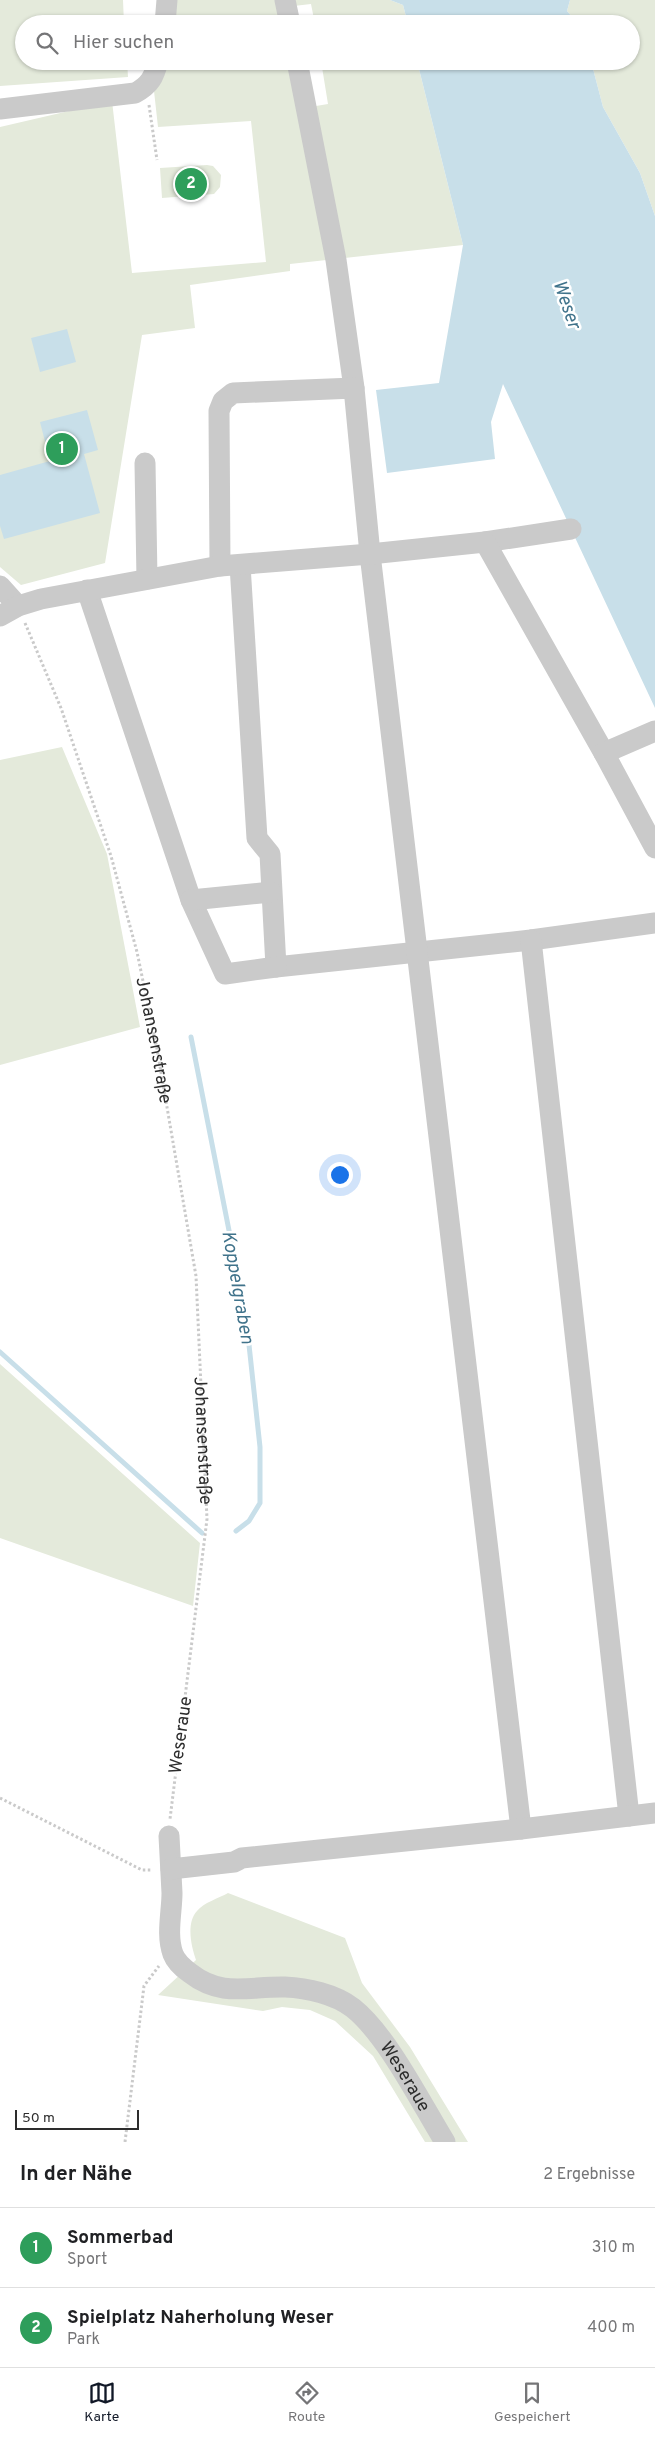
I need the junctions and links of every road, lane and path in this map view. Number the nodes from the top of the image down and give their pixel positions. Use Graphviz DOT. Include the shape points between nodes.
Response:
graph roads {
  1 [pos="285,0"];
  2 [pos="173,1"];
  3 [pos="169,15"];
  4 [pos="288,15"];
  5 [pos="155,70"];
  6 [pos="299,70"];
  7 [pos="146,87"];
  8 [pos="0,109"];
  9 [pos="157,160"];
  10 [pos="354,388"];
  11 [pos="145,463"];
  12 [pos="571,529"];
  13 [pos="485,542"];
  14 [pos="370,554"];
  15 [pos="230,565"];
  16 [pos="147,579"];
  17 [pos="0,586"];
  18 [pos="87,590"];
  19 [pos="9,611"];
  20 [pos="655,731"];
  21 [pos="604,753"];
  22 [pos="655,848"];
  23 [pos="272,892"];
  24 [pos="190,900"];
  25 [pos="655,923"];
  26 [pos="531,940"];
  27 [pos="416,952"];
  28 [pos="276,967"];
  29 [pos="208,1518"];
  30 [pos="0,1798"];
  31 [pos="655,1812"];
  32 [pos="629,1816"];
  33 [pos="521,1829"];
  34 [pos="169,1836"];
  35 [pos="170,1869"];
  36 [pos="173,1953"];
  37 [pos="125,2142"];
  38 [pos="445,2142"];
  1 -- 4 [label="street"];
  2 -- 3 [label="street"];
  5 -- 7 [label="street"];
  6 -- 10 [label="street" via="336,260"];
  7 -- 8 [label="street" via="124,96"];
  7 -- 9 [label="path"];
  10 -- 14 [label="street"];
  10 -- 15 [label="street" via="233,393 223,401 218,411"];
  11 -- 16 [label="street"];
  12 -- 13 [label="street"];
  13 -- 14 [label="street"];
  13 -- 21 [label="street"];
  14 -- 15 [label="street"];
  14 -- 27 [label="street"];
  15 -- 16 [label="street"];
  15 -- 23 [label="street" via="257,838 270,854"];
  16 -- 18 [label="street"];
  17 -- 19 [label="street"];
  18 -- 19 [label="street"];
  18 -- 24 [label="street"];
  19 -- 29 [label="path, Johansenstraße" via="65,717 111,856 137,952 196,1276"];
  20 -- 21 [label="street"];
  21 -- 22 [label="street"];
  23 -- 24 [label="street"];
  23 -- 28 [label="street"];
  24 -- 28 [label="street" via="225,974"];
  25 -- 26 [label="street"];
  26 -- 27 [label="street"];
  26 -- 32 [label="street"];
  27 -- 28 [label="street"];
  27 -- 33 [label="street"];
  29 -- 34 [label="path, Weseraue"];
  30 -- 35 [label="path" via="142,1870"];
  31 -- 32 [label="street"];
  32 -- 33 [label="street"];
  33 -- 35 [label="street" via="242,1858 234,1862"];
  34 -- 35 [label="street"];
  35 -- 36 [label="street"];
  36 -- 37 [label="path" via="155,1969 144,1986"];
  36 -- 38 [label="street, Weseraue" via="180,1966 199,1980 220,1988 241,1991 283,1987 303,1989 329,1995 353,2008 382,2040"];
}
